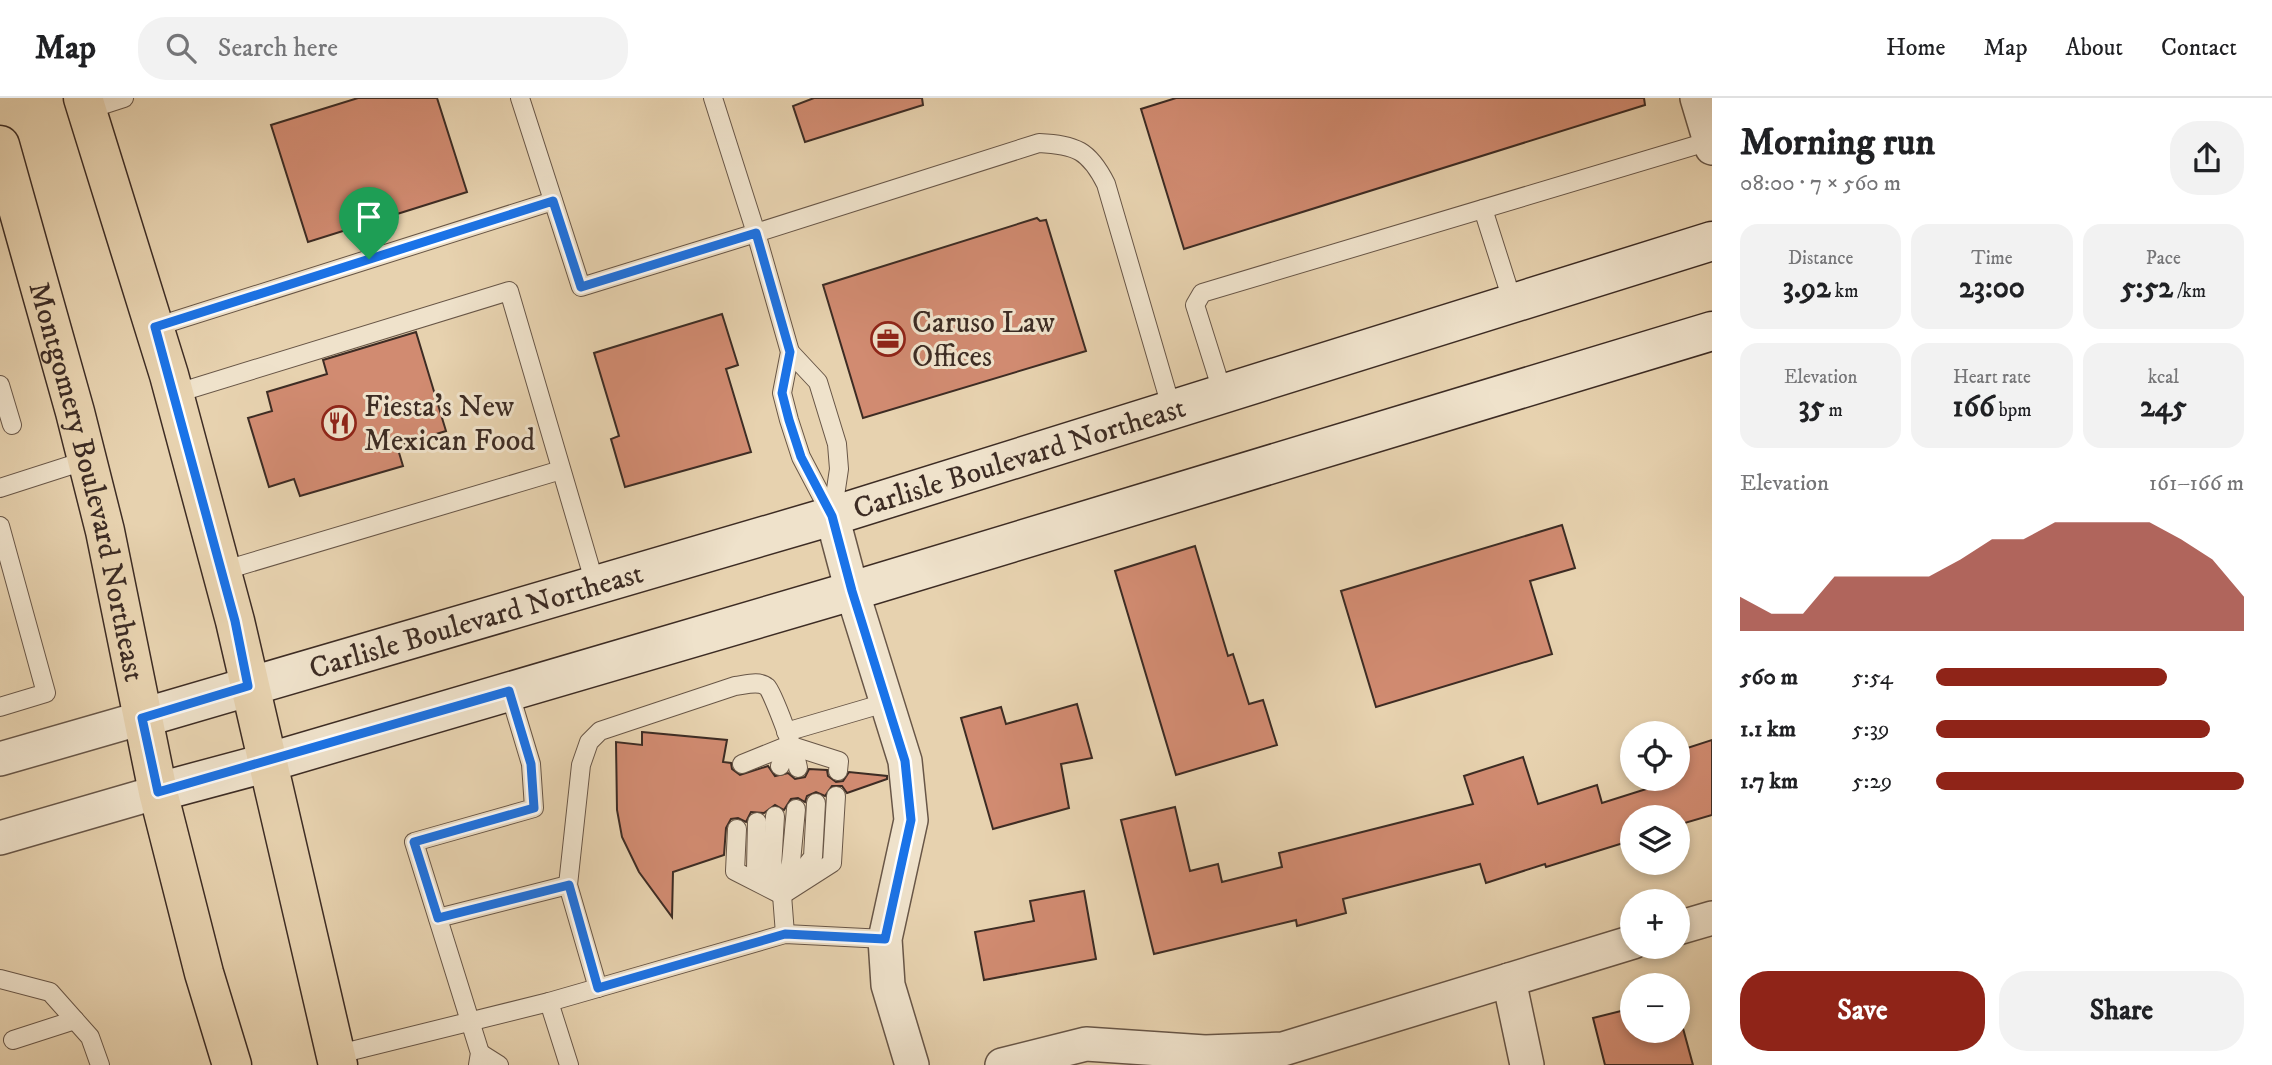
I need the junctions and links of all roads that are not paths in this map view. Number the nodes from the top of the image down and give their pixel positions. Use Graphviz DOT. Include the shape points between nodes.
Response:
graph roads {
  1 [pos="124,98"];
  2 [pos="520,98"];
  3 [pos="713,98"];
  4 [pos="85,104"];
  5 [pos="1707,125"];
  6 [pos="0,145"];
  7 [pos="7,194"];
  8 [pos="553,201"];
  9 [pos="1483,209"];
  10 [pos="756,233"];
  11 [pos="1712,241"];
  12 [pos="1513,303"];
  13 [pos="155,327"];
  14 [pos="1712,331"];
  15 [pos="790,352"];
  16 [pos="0,385"];
  17 [pos="174,394"];
  18 [pos="1223,394"];
  19 [pos="1172,410"];
  20 [pos="12,425"];
  21 [pos="87,460"];
  22 [pos="561,470"];
  23 [pos="0,488"];
  24 [pos="832,516"];
  25 [pos="0,526"];
  26 [pos="222,571"];
  27 [pos="596,584"];
  28 [pos="852,591"];
  29 [pos="248,686"];
  30 [pos="509,691"];
  31 [pos="885,703"];
  32 [pos="0,707"];
  33 [pos="142,718"];
  34 [pos="787,739"];
  35 [pos="0,759"];
  36 [pos="266,763"];
  37 [pos="742,764"];
  38 [pos="761,765"];
  39 [pos="789,767"];
  40 [pos="819,769"];
  41 [pos="838,771"];
  42 [pos="158,792"];
  43 [pos="836,796"];
  44 [pos="816,803"];
  45 [pos="796,809"];
  46 [pos="775,816"];
  47 [pos="757,822"];
  48 [pos="737,829"];
  49 [pos="0,838"];
  50 [pos="569,885"];
  51 [pos="782,895"];
  52 [pos="438,918"];
  53 [pos="1712,918"];
  54 [pos="1690,924"];
  55 [pos="785,934"];
  56 [pos="885,939"];
  57 [pos="1620,946"];
  58 [pos="0,979"];
  59 [pos="1509,980"];
  60 [pos="598,988"];
  61 [pos="550,1002"];
  62 [pos="75,1020"];
  63 [pos="470,1022"];
  64 [pos="13,1040"];
  65 [pos="479,1059"];
  66 [pos="337,1060"];
  67 [pos="100,1065"];
  68 [pos="232,1065"];
  69 [pos="499,1065"];
  70 [pos="569,1065"];
  71 [pos="912,1065"];
  72 [pos="1002,1065"];
  73 [pos="1527,1065"];
  1 -- 4 [label="lane"];
  2 -- 8 [label="lane"];
  3 -- 10 [label="lane"];
  4 -- 13 [label="main road"];
  5 -- 9 [label="lane"];
  6 -- 7 [label="main road, Montgomery Boulevard Northeast"];
  7 -- 21 [label="main road, Montgomery Boulevard Northeast"];
  8 -- 10 [label="lane" via="581,287"];
  8 -- 13 [label="lane"];
  9 -- 12 [label="lane"];
  9 -- 18 [label="lane" via="1202,293 1195,305"];
  10 -- 15 [label="lane"];
  10 -- 19 [label="lane" via="1039,143 1070,145 1095,162 1106,184"];
  11 -- 12 [label="main road, Carlisle Boulevard Northeast"];
  12 -- 18 [label="main road, Carlisle Boulevard Northeast"];
  13 -- 17 [label="main road"];
  14 -- 28 [label="main road"];
  15 -- 24 [label="lane" via="782,393 801,457"];
  15 -- 24 [label="lane" via="818,382 836,444 839,469"];
  16 -- 20 [label="lane"];
  17 -- 22 [label="lane" via="509,291"];
  17 -- 26 [label="main road"];
  18 -- 19 [label="main road, Carlisle Boulevard Northeast"];
  19 -- 24 [label="main road, Carlisle Boulevard Northeast"];
  21 -- 23 [label="lane"];
  21 -- 33 [label="main road, Montgomery Boulevard Northeast"];
  22 -- 26 [label="lane"];
  22 -- 27 [label="lane"];
  24 -- 27 [label="main road, Carlisle Boulevard Northeast"];
  24 -- 28 [label="street"];
  25 -- 32 [label="lane" via="46,693"];
  26 -- 29 [label="main road"];
  27 -- 29 [label="main road, Carlisle Boulevard Northeast"];
  28 -- 30 [label="main road"];
  28 -- 31 [label="street"];
  29 -- 33 [label="main road, Carlisle Boulevard Northeast"];
  29 -- 36 [label="main road"];
  30 -- 36 [label="main road"];
  30 -- 52 [label="lane" via="531,764 534,808 414,842"];
  31 -- 34 [label="lane"];
  31 -- 56 [label="street" via="905,761 911,820"];
  33 -- 35 [label="street, Carlisle Boulevard Northeast"];
  33 -- 42 [label="main road, Montgomery Boulevard Northeast"];
  34 -- 37 [label="lane"];
  34 -- 38 [label="lane"];
  34 -- 39 [label="lane"];
  34 -- 40 [label="lane" via="819,761"];
  34 -- 41 [label="lane" via="839,761"];
  34 -- 50 [label="lane" via="775,699 758,683 735,686 600,731 589,742 581,765"];
  36 -- 42 [label="main road"];
  36 -- 66 [label="main road"];
  42 -- 49 [label="street"];
  42 -- 68 [label="main road, Montgomery Boulevard Northeast"];
  43 -- 51 [label="lane" via="832,863"];
  44 -- 51 [label="lane" via="813,857"];
  45 -- 51 [label="lane" via="791,862"];
  46 -- 51 [label="lane" via="772,868"];
  47 -- 51 [label="lane" via="756,869"];
  48 -- 51 [label="lane" via="735,871"];
  50 -- 52 [label="lane"];
  50 -- 60 [label="lane"];
  51 -- 55 [label="lane"];
  52 -- 63 [label="lane"];
  53 -- 54 [label="street"];
  55 -- 56 [label="lane"];
  55 -- 60 [label="lane"];
  56 -- 71 [label="street" via="888,985"];
  57 -- 59 [label="street"];
  58 -- 62 [label="lane" via="50,992"];
  59 -- 72 [label="street" via="1283,1049 1205,1052 1086,1044"];
  59 -- 73 [label="street"];
  60 -- 61 [label="lane"];
  61 -- 63 [label="lane"];
  61 -- 70 [label="lane"];
  62 -- 64 [label="lane"];
  62 -- 67 [label="lane" via="90,1037"];
  63 -- 65 [label="lane"];
  63 -- 66 [label="lane"];
  65 -- 69 [label="lane"];
}
